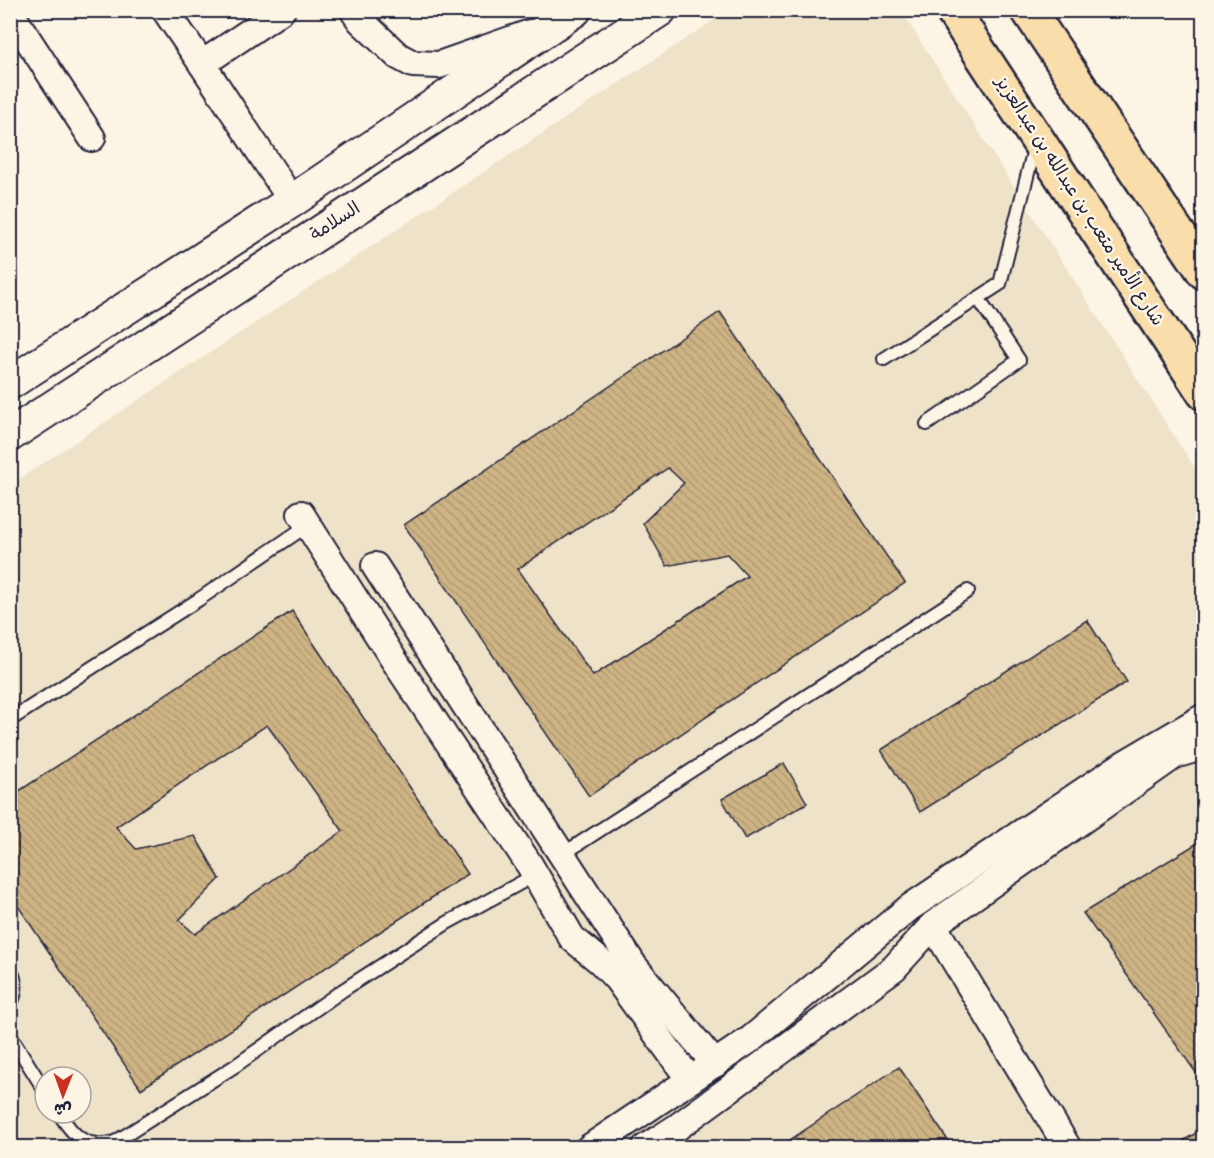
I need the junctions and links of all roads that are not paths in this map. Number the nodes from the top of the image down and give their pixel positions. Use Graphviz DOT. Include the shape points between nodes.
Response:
graph roads {
  1 [pos="165,10"];
  2 [pos="282,10"];
  3 [pos="353,10"];
  4 [pos="660,10"];
  5 [pos="952,10"];
  6 [pos="1028,10"];
  7 [pos="17,17"];
  8 [pos="564,18"];
  9 [pos="202,64"];
  10 [pos="92,138"];
  11 [pos="1037,138"];
  12 [pos="292,201"];
  13 [pos="1203,272"];
  14 [pos="978,298"];
  15 [pos="884,359"];
  16 [pos="10,383"];
  17 [pos="1203,393"];
  18 [pos="927,424"];
  19 [pos="10,435"];
  20 [pos="305,519"];
  21 [pos="375,566"];
  22 [pos="968,591"];
  23 [pos="1203,717"];
  24 [pos="10,720"];
  25 [pos="1203,746"];
  26 [pos="563,854"];
  27 [pos="535,875"];
  28 [pos="933,925"];
  29 [pos="10,969"];
  30 [pos="10,1005"];
  31 [pos="10,1035"];
  32 [pos="715,1064"];
  33 [pos="33,1071"];
  34 [pos="690,1080"];
  35 [pos="66,1125"];
  36 [pos="590,1148"];
  37 [pos="645,1148"];
  38 [pos="1068,1148"];
  1 -- 9 [label="street"];
  2 -- 9 [label="street"];
  3 -- 8 [label="street" via="398,56 413,64 439,65"];
  4 -- 19 [label="street, السلامة"];
  5 -- 11 [label="highway, شارع الأمير متعب بن عبدالله بن عبدالعزيز"];
  6 -- 13 [label="highway"];
  7 -- 10 [label="street"];
  8 -- 12 [label="street"];
  9 -- 12 [label="street"];
  11 -- 14 [label="lane" via="1000,284"];
  11 -- 17 [label="highway, شارع الأمير متعب بن عبدالله بن عبدالعزيز"];
  12 -- 16 [label="street"];
  14 -- 15 [label="lane"];
  14 -- 18 [label="lane" via="1019,360"];
  20 -- 24 [label="lane" via="198,600"];
  20 -- 27 [label="street"];
  21 -- 26 [label="street"];
  22 -- 26 [label="lane"];
  23 -- 32 [label="street" via="1124,764 909,908 751,1039"];
  25 -- 28 [label="street" via="1175,755"];
  26 -- 32 [label="street" via="634,966"];
  27 -- 34 [label="street" via="572,938 617,979"];
  27 -- 35 [label="lane" via="447,923 115,1142 102,1146 88,1143"];
  28 -- 37 [label="street" via="894,968"];
  28 -- 38 [label="street"];
  29 -- 30 [label="lane" via="16,988"];
  31 -- 33 [label="lane"];
  32 -- 34 [label="street"];
  34 -- 36 [label="street"];
}
